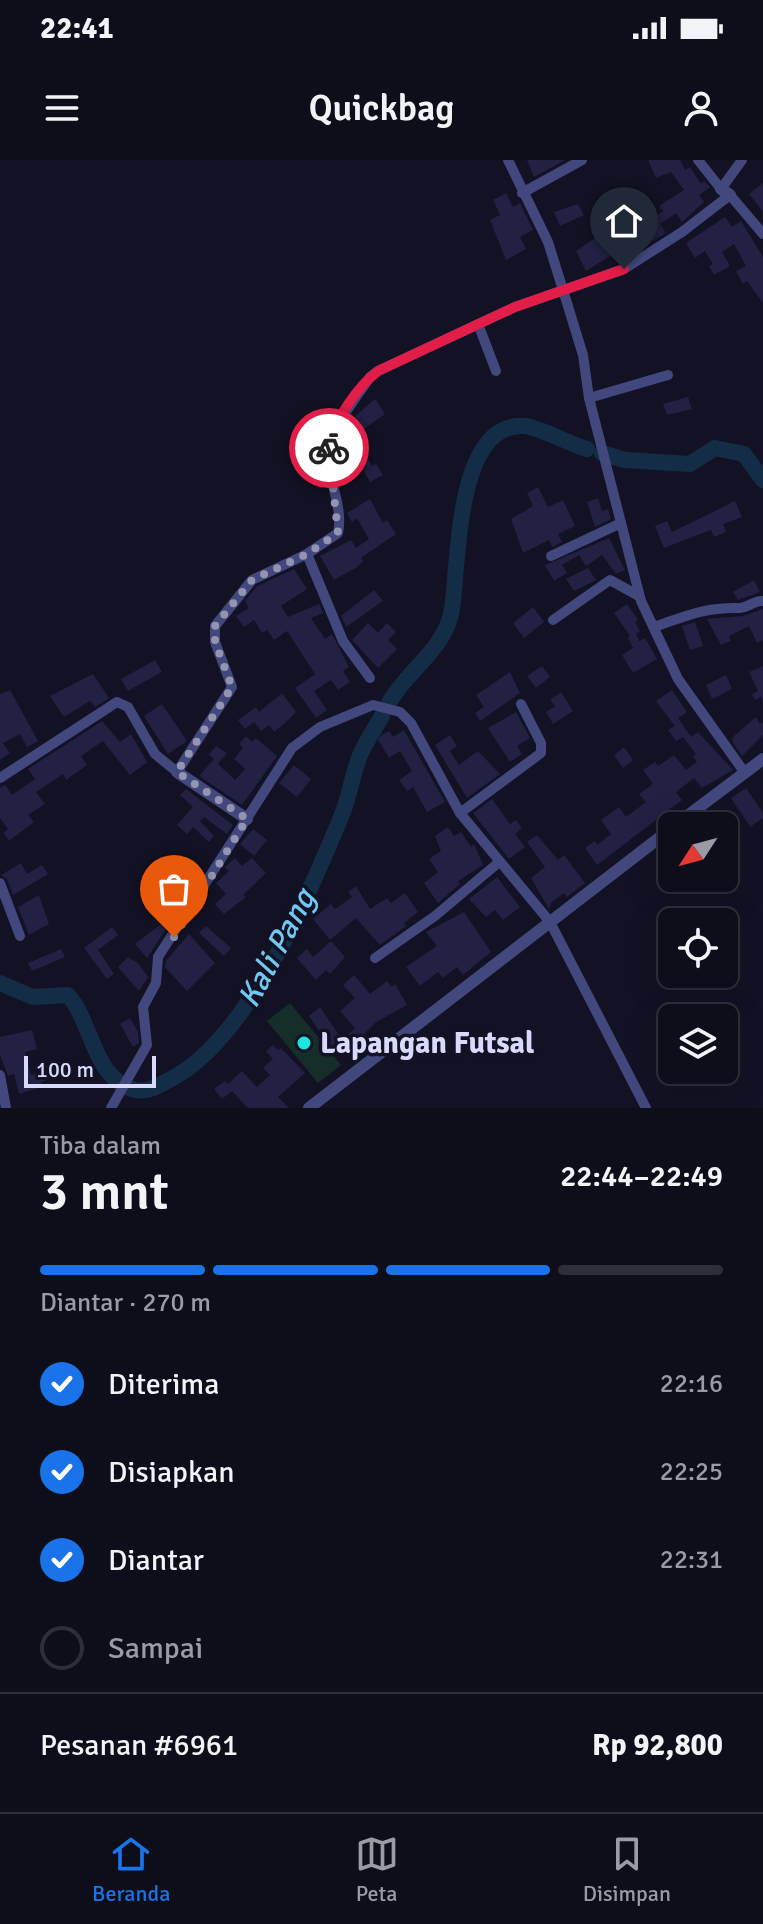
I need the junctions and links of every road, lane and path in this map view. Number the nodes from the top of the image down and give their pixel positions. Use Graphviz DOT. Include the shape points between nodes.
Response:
graph roads {
  1 [pos="508,160"];
  2 [pos="582,160"];
  3 [pos="698,160"];
  4 [pos="742,160"];
  5 [pos="726,192"];
  6 [pos="522,193"];
  7 [pos="763,234"];
  8 [pos="563,290"];
  9 [pos="478,324"];
  10 [pos="496,371"];
  11 [pos="668,375"];
  12 [pos="589,398"];
  13 [pos="621,523"];
  14 [pos="307,554"];
  15 [pos="551,556"];
  16 [pos="639,596"];
  17 [pos="763,601"];
  18 [pos="553,620"];
  19 [pos="654,627"];
  20 [pos="370,678"];
  21 [pos="521,704"];
  22 [pos="763,759"];
  23 [pos="177,772"];
  24 [pos="745,773"];
  25 [pos="0,778"];
  26 [pos="693,812"];
  27 [pos="460,813"];
  28 [pos="247,819"];
  29 [pos="658,839"];
  30 [pos="498,863"];
  31 [pos="0,883"];
  32 [pos="550,922"];
  33 [pos="20,936"];
  34 [pos="375,958"];
  35 [pos="0,1075"];
  36 [pos="6,1108"];
  37 [pos="111,1108"];
  38 [pos="309,1108"];
  39 [pos="646,1108"];
  1 -- 6 [label="street"];
  2 -- 6 [label="street"];
  3 -- 5 [label="street"];
  4 -- 5 [label="street"];
  5 -- 7 [label="street"];
  5 -- 8 [label="street" via="656,251 624,269"];
  6 -- 8 [label="street" via="548,242"];
  8 -- 9 [label="street"];
  8 -- 12 [label="street" via="583,355"];
  9 -- 10 [label="street"];
  9 -- 14 [label="street" via="370,377 330,437 338,533"];
  11 -- 12 [label="street"];
  12 -- 13 [label="street"];
  13 -- 15 [label="street"];
  13 -- 16 [label="street"];
  14 -- 20 [label="street" via="343,641"];
  14 -- 23 [label="street" via="252,580 215,626 215,642 232,687"];
  16 -- 18 [label="street" via="610,580"];
  16 -- 19 [label="street"];
  17 -- 19 [label="street" via="697,611"];
  19 -- 24 [label="street" via="678,679"];
  21 -- 27 [label="street" via="541,753"];
  22 -- 24 [label="street"];
  23 -- 25 [label="street" via="161,762 128,707 117,702"];
  23 -- 28 [label="street"];
  24 -- 26 [label="street"];
  27 -- 28 [label="street" via="411,723 400,712 373,705 320,727 292,748"];
  27 -- 30 [label="street"];
  28 -- 37 [label="street" via="158,957 156,983 143,1007 147,1045"];
  29 -- 32 [label="street"];
  30 -- 32 [label="street"];
  30 -- 34 [label="street"];
  31 -- 33 [label="street"];
  32 -- 38 [label="street"];
  32 -- 39 [label="street"];
  35 -- 36 [label="street"];
}
